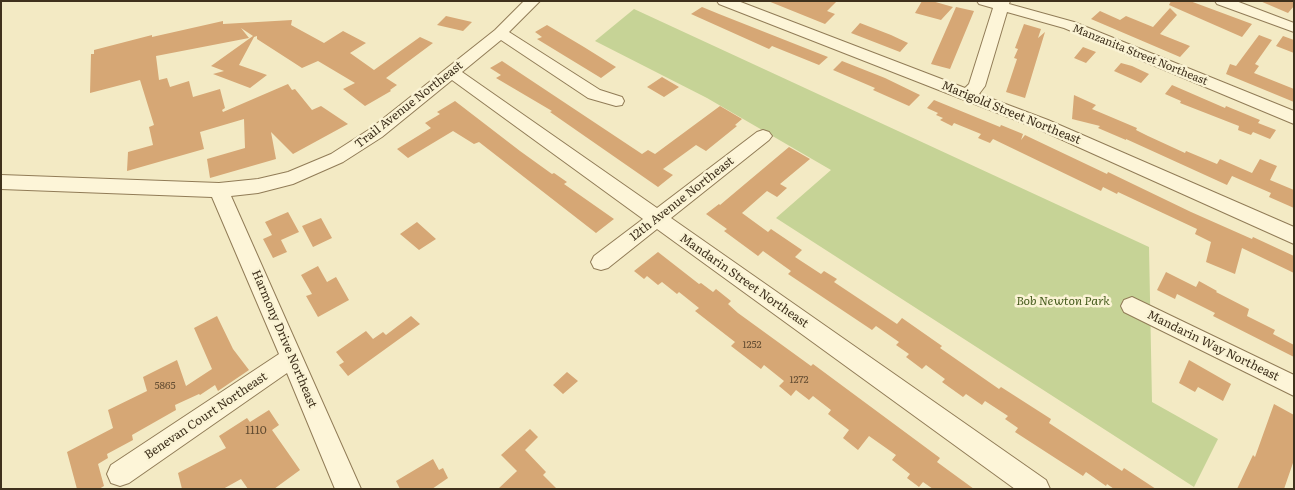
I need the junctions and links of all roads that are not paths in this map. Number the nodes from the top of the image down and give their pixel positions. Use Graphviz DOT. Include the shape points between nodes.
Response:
graph roads {
  1 [pos="533,1"];
  2 [pos="724,1"];
  3 [pos="984,1"];
  4 [pos="1222,1"];
  5 [pos="1002,3"];
  6 [pos="1294,28"];
  7 [pos="500,33"];
  8 [pos="452,72"];
  9 [pos="968,95"];
  10 [pos="616,101"];
  11 [pos="1294,118"];
  12 [pos="763,136"];
  13 [pos="1,182"];
  14 [pos="219,190"];
  15 [pos="657,219"];
  16 [pos="1294,236"];
  17 [pos="601,262"];
  18 [pos="1132,306"];
  19 [pos="291,358"];
  20 [pos="1294,386"];
  21 [pos="120,474"];
  22 [pos="348,489"];
  23 [pos="1037,489"];
  1 -- 7 [label="street, Trail Avenue Northeast"];
  2 -- 9 [label="street, Marigold Street Northeast"];
  3 -- 5 [label="street, Manzanita Street Northeast"];
  4 -- 6 [label="street"];
  5 -- 9 [label="street" via="977,86"];
  5 -- 11 [label="street, Manzanita Street Northeast" via="1069,25"];
  7 -- 8 [label="street, Trail Avenue Northeast"];
  7 -- 10 [label="street" via="594,94"];
  8 -- 14 [label="street, Trail Avenue Northeast" via="376,133 337,158 309,172 276,182"];
  8 -- 15 [label="street, Mandarin Street Northeast"];
  9 -- 16 [label="street, Marigold Street Northeast"];
  12 -- 15 [label="street, 12th Avenue Northeast"];
  13 -- 14 [label="street, Trail Avenue Northeast"];
  14 -- 19 [label="street, Harmony Drive Northeast"];
  15 -- 17 [label="street, 12th Avenue Northeast"];
  15 -- 23 [label="street, Mandarin Street Northeast"];
  18 -- 20 [label="street, Mandarin Way Northeast"];
  19 -- 21 [label="street, Benevan Court Northeast"];
  19 -- 22 [label="street, Harmony Drive Northeast"];
}
